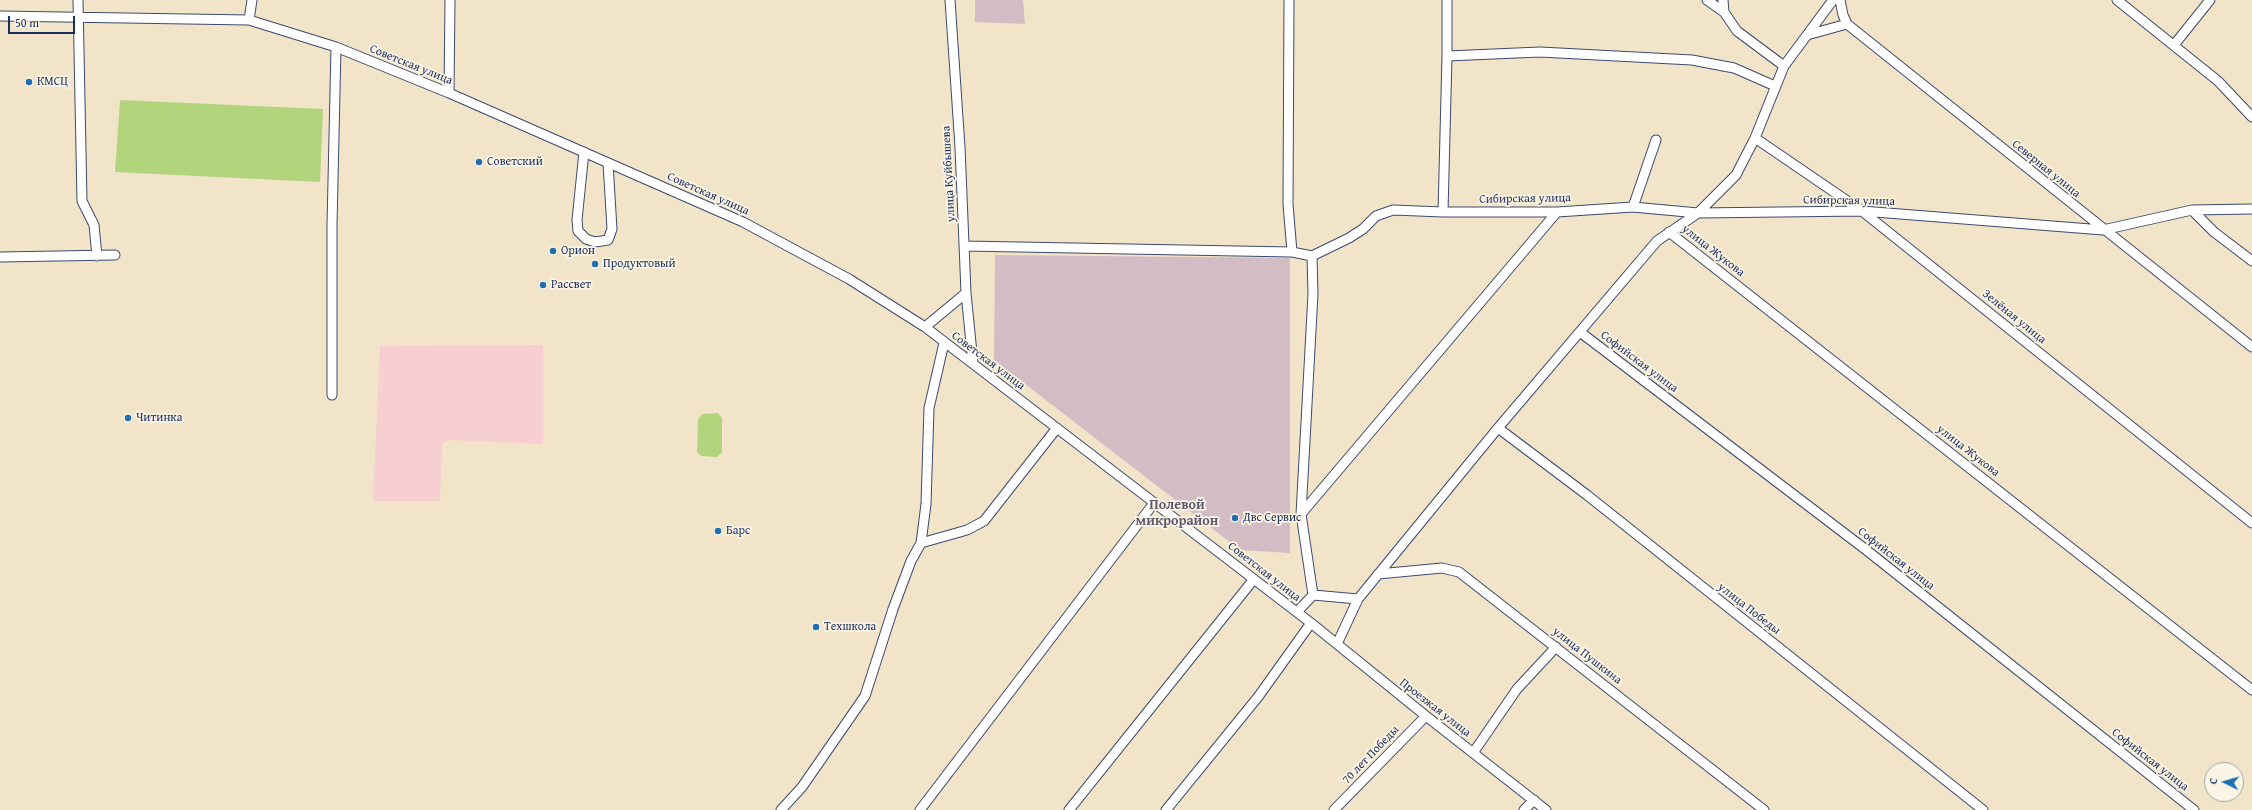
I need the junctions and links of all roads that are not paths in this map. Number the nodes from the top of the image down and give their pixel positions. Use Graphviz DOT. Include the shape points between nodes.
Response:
graph roads {
  1 [pos="78,0"];
  2 [pos="252,0"];
  3 [pos="450,0"];
  4 [pos="950,0"];
  5 [pos="1289,0"];
  6 [pos="1447,0"];
  7 [pos="1707,0"];
  8 [pos="1723,0"];
  9 [pos="1833,0"];
  10 [pos="1840,0"];
  11 [pos="2117,0"];
  12 [pos="2210,0"];
  13 [pos="1724,12"];
  14 [pos="0,16"];
  15 [pos="79,16"];
  16 [pos="249,20"];
  17 [pos="1847,24"];
  18 [pos="1807,35"];
  19 [pos="2174,44"];
  20 [pos="336,47"];
  21 [pos="1446,56"];
  22 [pos="1784,66"];
  23 [pos="1775,86"];
  24 [pos="448,93"];
  25 [pos="2252,117"];
  26 [pos="1755,138"];
  27 [pos="1656,140"];
  28 [pos="584,152"];
  29 [pos="608,163"];
  30 [pos="1634,207"];
  31 [pos="2252,209"];
  32 [pos="2192,210"];
  33 [pos="1862,211"];
  34 [pos="1443,212"];
  35 [pos="1557,212"];
  36 [pos="1698,213"];
  37 [pos="2103,230"];
  38 [pos="1669,232"];
  39 [pos="964,246"];
  40 [pos="1292,252"];
  41 [pos="115,255"];
  42 [pos="97,256"];
  43 [pos="1312,256"];
  44 [pos="0,257"];
  45 [pos="2252,261"];
  46 [pos="966,293"];
  47 [pos="925,327"];
  48 [pos="1580,332"];
  49 [pos="944,343"];
  50 [pos="2252,347"];
  51 [pos="973,363"];
  52 [pos="332,395"];
  53 [pos="1057,428"];
  54 [pos="1498,428"];
  55 [pos="1154,503"];
  56 [pos="1301,514"];
  57 [pos="2252,523"];
  58 [pos="921,543"];
  59 [pos="1378,574"];
  60 [pos="1254,579"];
  61 [pos="1313,595"];
  62 [pos="1358,599"];
  63 [pos="1297,612"];
  64 [pos="1311,623"];
  65 [pos="1337,644"];
  66 [pos="1556,647"];
  67 [pos="2252,690"];
  68 [pos="1426,716"];
  69 [pos="1473,753"];
  70 [pos="1534,800"];
  71 [pos="781,810"];
  72 [pos="920,810"];
  73 [pos="1069,810"];
  74 [pos="1166,810"];
  75 [pos="1334,810"];
  76 [pos="1524,810"];
  77 [pos="1546,810"];
  78 [pos="1764,810"];
  79 [pos="1983,810"];
  80 [pos="2194,810"];
  1 -- 15 [label="street"];
  2 -- 16 [label="street"];
  3 -- 24 [label="street"];
  4 -- 39 [label="street, улица Куйбышева"];
  5 -- 40 [label="street" via="1288,204"];
  6 -- 21 [label="street"];
  7 -- 13 [label="street"];
  8 -- 13 [label="street"];
  9 -- 18 [label="street"];
  10 -- 17 [label="street" via="1842,15"];
  11 -- 19 [label="street"];
  12 -- 19 [label="street"];
  13 -- 22 [label="street" via="1737,30"];
  14 -- 15 [label="street, Советская улица"];
  15 -- 16 [label="street, Советская улица"];
  15 -- 42 [label="street" via="82,201 94,225"];
  16 -- 20 [label="street, Советская улица"];
  17 -- 18 [label="street"];
  17 -- 37 [label="street, Северная улица"];
  18 -- 22 [label="street"];
  19 -- 25 [label="street" via="2218,81"];
  20 -- 24 [label="street, Советская улица"];
  20 -- 52 [label="street"];
  21 -- 23 [label="street" via="1540,52 1692,60 1734,68"];
  21 -- 34 [label="street"];
  22 -- 23 [label="street"];
  23 -- 26 [label="street"];
  24 -- 28 [label="street, Советская улица"];
  26 -- 33 [label="street, Зелёная улица"];
  26 -- 36 [label="street" via="1736,175"];
  27 -- 30 [label="street"];
  28 -- 29 [label="street, Советская улица"];
  28 -- 29 [label="street" via="576,220 578,231 586,239 595,242 608,240 612,229"];
  29 -- 47 [label="street, Советская улица" via="744,222 849,279"];
  30 -- 35 [label="street, Сибирская улица"];
  30 -- 36 [label="street, Сибирская улица"];
  31 -- 32 [label="street, Сибирская улица"];
  32 -- 37 [label="street, Сибирская улица"];
  32 -- 45 [label="street" via="2214,232"];
  33 -- 36 [label="street, Сибирская улица"];
  33 -- 37 [label="street, Сибирская улица"];
  33 -- 57 [label="street, Зелёная улица"];
  34 -- 35 [label="street, Сибирская улица"];
  34 -- 43 [label="street, Сибирская улица" via="1393,210 1376,216 1349,238"];
  35 -- 56 [label="street"];
  36 -- 38 [label="street"];
  37 -- 50 [label="street, Северная улица"];
  38 -- 48 [label="street" via="1657,241"];
  38 -- 67 [label="street, улица Жукова"];
  39 -- 40 [label="street"];
  39 -- 46 [label="street, улица Куйбышева"];
  40 -- 43 [label="street"];
  41 -- 42 [label="street"];
  42 -- 44 [label="street"];
  43 -- 56 [label="street" via="1313,294"];
  46 -- 47 [label="street"];
  46 -- 51 [label="street, улица Куйбышева"];
  47 -- 49 [label="street, Советская улица"];
  48 -- 54 [label="street"];
  48 -- 80 [label="street, Софийская улица" via="1864,549"];
  49 -- 51 [label="street, Советская улица"];
  49 -- 58 [label="street" via="929,408 926,504"];
  51 -- 53 [label="street, Советская улица"];
  53 -- 55 [label="street, Советская улица"];
  53 -- 58 [label="street" via="984,521 967,530"];
  54 -- 59 [label="street"];
  54 -- 79 [label="street, улица Победы" via="1587,495"];
  55 -- 60 [label="street, Советская улица"];
  55 -- 72 [label="street"];
  56 -- 61 [label="street"];
  58 -- 71 [label="street" via="911,561 893,609 865,696 802,787"];
  59 -- 62 [label="street"];
  59 -- 66 [label="street, улица Пушкина" via="1442,568 1459,572"];
  60 -- 63 [label="street, Советская улица"];
  60 -- 73 [label="street"];
  61 -- 62 [label="street"];
  61 -- 63 [label="street"];
  62 -- 65 [label="street"];
  63 -- 64 [label="street, Советская улица"];
  64 -- 65 [label="street, Проезжая улица"];
  64 -- 74 [label="street" via="1258,697"];
  65 -- 68 [label="street, Проезжая улица"];
  66 -- 69 [label="street" via="1517,688"];
  66 -- 78 [label="street, улица Пушкина"];
  68 -- 69 [label="street, Проезжая улица"];
  68 -- 75 [label="street, 70 лет Победы"];
  69 -- 70 [label="street, Проезжая улица"];
  70 -- 76 [label="street"];
  70 -- 77 [label="street, Проезжая улица"];
}
